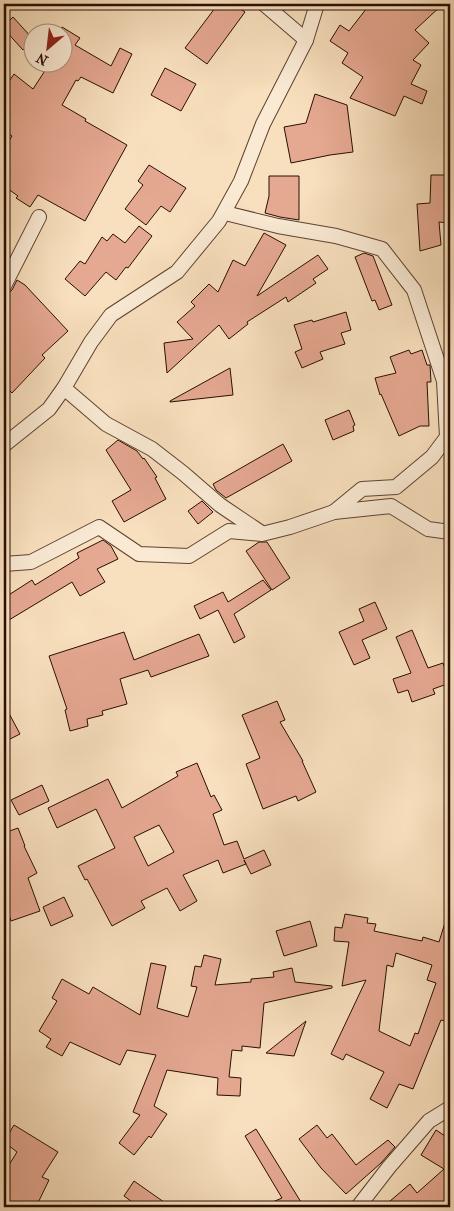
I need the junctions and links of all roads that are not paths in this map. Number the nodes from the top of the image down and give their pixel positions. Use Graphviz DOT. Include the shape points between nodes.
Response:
graph roads {
  1 [pos="264,4"];
  2 [pos="317,4"];
  3 [pos="306,40"];
  4 [pos="225,212"];
  5 [pos="39,216"];
  6 [pos="4,286"];
  7 [pos="64,388"];
  8 [pos="4,445"];
  9 [pos="334,512"];
  10 [pos="450,532"];
  11 [pos="262,534"];
  12 [pos="4,564"];
  13 [pos="450,1108"];
  14 [pos="358,1207"];
  1 -- 3 [label="street"];
  2 -- 3 [label="street"];
  3 -- 4 [label="street" via="263,124"];
  4 -- 7 [label="street" via="177,272 111,316 91,342"];
  4 -- 9 [label="street" via="382,249 414,290 444,381 447,437 432,457 396,487 362,488"];
  5 -- 6 [label="street"];
  7 -- 8 [label="street" via="48,410"];
  7 -- 11 [label="street" via="106,424 152,449 220,505"];
  9 -- 10 [label="street" via="391,506 428,529"];
  9 -- 11 [label="street"];
  11 -- 12 [label="street" via="229,531 189,556 139,554 99,527 30,562"];
  13 -- 14 [label="street" via="429,1121"];
}
